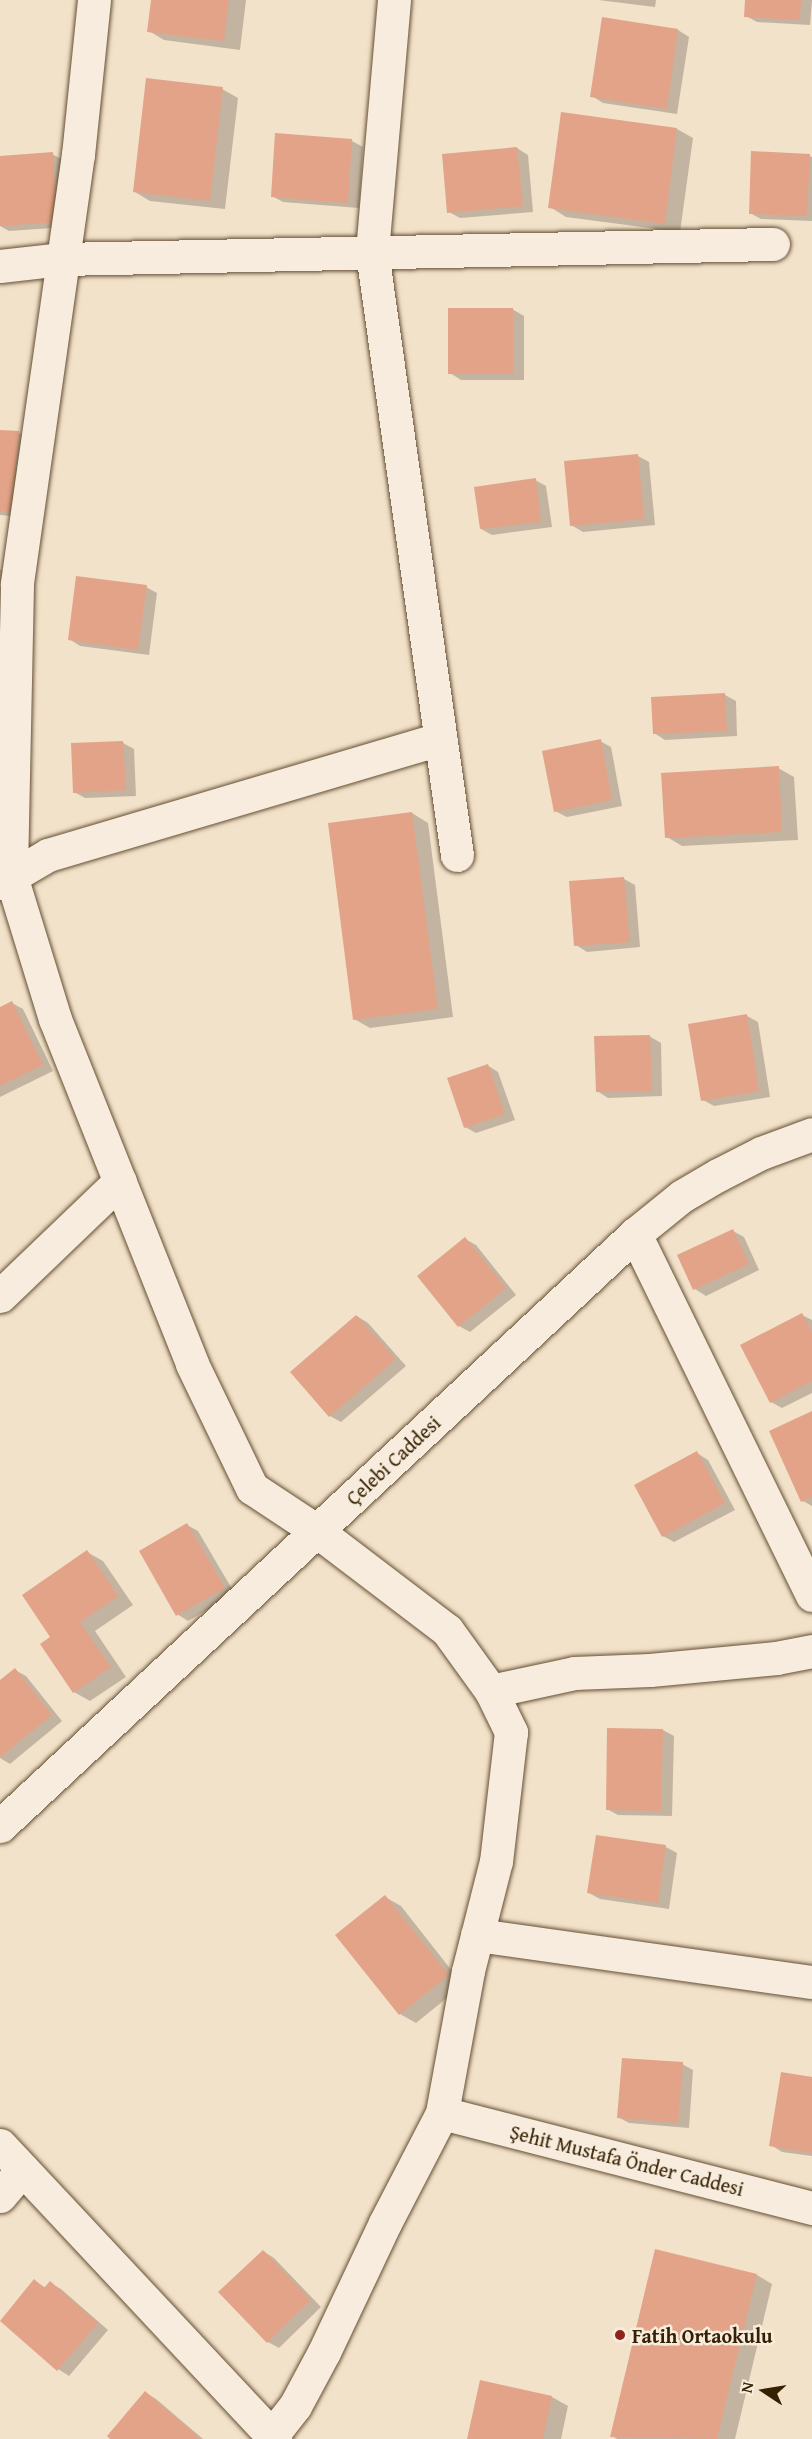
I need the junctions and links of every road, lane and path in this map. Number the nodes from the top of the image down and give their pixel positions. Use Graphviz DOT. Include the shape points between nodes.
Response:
graph roads {
  1 [pos="94,0"];
  2 [pos="394,0"];
  3 [pos="773,244"];
  4 [pos="372,252"];
  5 [pos="61,259"];
  6 [pos="0,266"];
  7 [pos="441,740"];
  8 [pos="457,855"];
  9 [pos="6,879"];
  10 [pos="812,1134"];
  11 [pos="120,1181"];
  12 [pos="635,1234"];
  13 [pos="0,1296"];
  14 [pos="317,1531"];
  15 [pos="812,1595"];
  16 [pos="812,1650"];
  17 [pos="491,1690"];
  18 [pos="0,1826"];
  19 [pos="477,1935"];
  20 [pos="812,1982"];
  21 [pos="442,2113"];
  22 [pos="0,2145"];
  23 [pos="23,2169"];
  24 [pos="0,2196"];
  25 [pos="812,2208"];
  26 [pos="272,2438"];
  1 -- 5 [label="street" via="78,154"];
  2 -- 4 [label="street"];
  3 -- 4 [label="street"];
  4 -- 5 [label="street"];
  4 -- 7 [label="street"];
  5 -- 6 [label="street"];
  5 -- 9 [label="street" via="17,585"];
  7 -- 8 [label="street"];
  7 -- 9 [label="street" via="48,855"];
  9 -- 11 [label="street" via="55,1019"];
  10 -- 12 [label="street, Çelebi Caddesi" via="718,1175 682,1196"];
  11 -- 13 [label="street"];
  11 -- 14 [label="street" via="192,1364 252,1488"];
  12 -- 14 [label="street, Çelebi Caddesi"];
  12 -- 15 [label="street"];
  14 -- 17 [label="street" via="447,1630"];
  14 -- 18 [label="street, Çelebi Caddesi"];
  16 -- 17 [label="street" via="776,1658 574,1673"];
  17 -- 19 [label="street" via="511,1732 496,1861"];
  19 -- 20 [label="street"];
  19 -- 21 [label="street"];
  21 -- 25 [label="street, Şehit Mustafa Önder Caddesi"];
  21 -- 26 [label="street" via="324,2352 295,2406"];
  22 -- 23 [label="street"];
  23 -- 24 [label="street"];
  23 -- 26 [label="street"];
}
